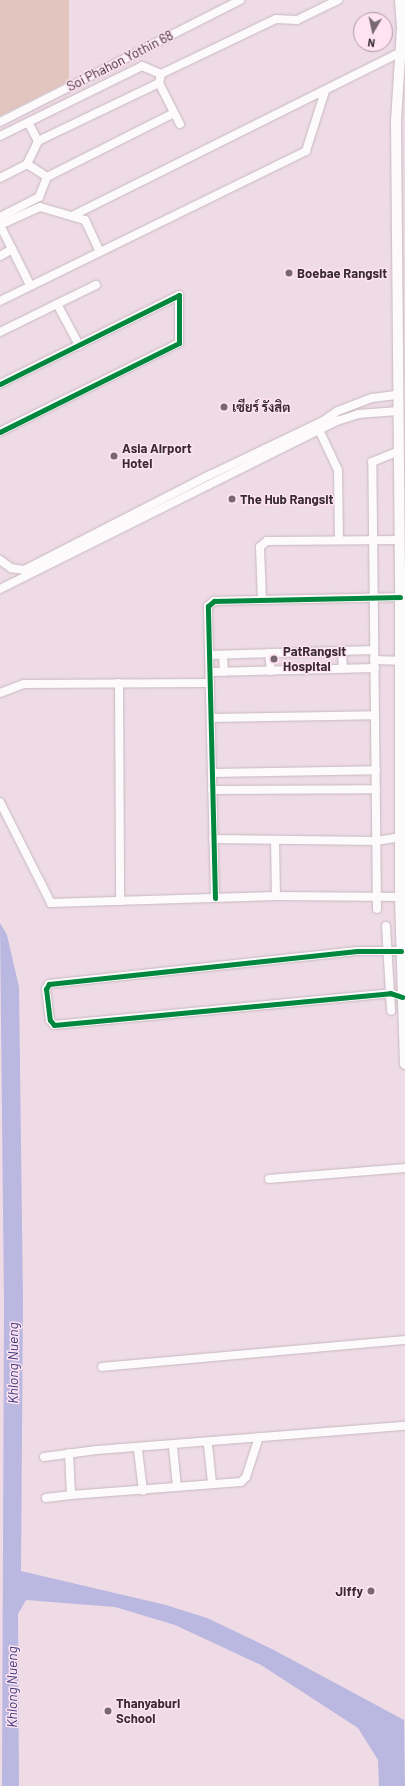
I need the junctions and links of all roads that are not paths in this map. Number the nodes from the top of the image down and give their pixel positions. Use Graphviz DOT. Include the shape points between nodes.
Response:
graph roads {
  1 [pos="240,0"];
  2 [pos="338,0"];
  3 [pos="400,0"];
  4 [pos="405,13"];
  5 [pos="402,28"];
  6 [pos="401,52"];
  7 [pos="161,74"];
  8 [pos="159,83"];
  9 [pos="325,91"];
  10 [pos="174,113"];
  11 [pos="0,122"];
  12 [pos="28,122"];
  13 [pos="180,124"];
  14 [pos="0,136"];
  15 [pos="38,142"];
  16 [pos="27,164"];
  17 [pos="47,177"];
  18 [pos="0,178"];
  19 [pos="0,216"];
  20 [pos="72,216"];
  21 [pos="0,225"];
  22 [pos="12,249"];
  23 [pos="99,250"];
  24 [pos="0,256"];
  25 [pos="30,285"];
  26 [pos="96,285"];
  27 [pos="0,300"];
  28 [pos="57,304"];
  29 [pos="0,332"];
  30 [pos="79,345"];
  31 [pos="0,384"];
  32 [pos="398,395"];
  33 [pos="361,402"];
  34 [pos="398,411"];
  35 [pos="363,413"];
  36 [pos="319,430"];
  37 [pos="0,432"];
  38 [pos="399,451"];
  39 [pos="373,539"];
  40 [pos="339,540"];
  41 [pos="400,540"];
  42 [pos="1,561"];
  43 [pos="400,570"];
  44 [pos="0,590"];
  45 [pos="403,594"];
  46 [pos="374,598"];
  47 [pos="262,600"];
  48 [pos="374,650"];
  49 [pos="342,651"];
  50 [pos="269,654"];
  51 [pos="209,655"];
  52 [pos="223,655"];
  53 [pos="399,661"];
  54 [pos="374,664"];
  55 [pos="343,669"];
  56 [pos="271,671"];
  57 [pos="210,672"];
  58 [pos="224,672"];
  59 [pos="119,683"];
  60 [pos="210,683"];
  61 [pos="0,694"];
  62 [pos="375,715"];
  63 [pos="211,718"];
  64 [pos="376,770"];
  65 [pos="212,773"];
  66 [pos="376,789"];
  67 [pos="212,790"];
  68 [pos="0,802"];
  69 [pos="400,837"];
  70 [pos="213,840"];
  71 [pos="275,840"];
  72 [pos="376,841"];
  73 [pos="276,896"];
  74 [pos="377,896"];
  75 [pos="400,897"];
  76 [pos="214,898"];
  77 [pos="120,901"];
  78 [pos="377,909"];
  79 [pos="386,926"];
  80 [pos="388,951"];
  81 [pos="401,951"];
  82 [pos="390,993"];
  83 [pos="402,997"];
  84 [pos="391,1011"];
  85 [pos="405,1064"];
  86 [pos="405,1168"];
  87 [pos="269,1179"];
  88 [pos="405,1340"];
  89 [pos="102,1366"];
  90 [pos="405,1426"];
  91 [pos="259,1437"];
  92 [pos="208,1445"];
  93 [pos="173,1447"];
  94 [pos="138,1450"];
  95 [pos="69,1453"];
  96 [pos="44,1457"];
  97 [pos="212,1484"];
  98 [pos="176,1487"];
  99 [pos="142,1491"];
  100 [pos="71,1496"];
  101 [pos="46,1498"];
  1 -- 11 [label="street, Soi Phahon Yothin 68"];
  2 -- 7 [label="street" via="297,20 276,18"];
  3 -- 5 [label="main road"];
  4 -- 5 [label="main road"];
  5 -- 6 [label="main road"];
  6 -- 9 [label="street"];
  6 -- 32 [label="main road" via="396,122"];
  7 -- 8 [label="street"];
  7 -- 12 [label="street" via="142,66"];
  8 -- 10 [label="street"];
  8 -- 15 [label="street"];
  9 -- 20 [label="street"];
  9 -- 23 [label="street" via="307,151"];
  10 -- 13 [label="street"];
  10 -- 17 [label="street"];
  12 -- 14 [label="street"];
  12 -- 15 [label="street"];
  15 -- 16 [label="street"];
  16 -- 17 [label="street"];
  16 -- 18 [label="street"];
  17 -- 19 [label="street" via="39,197"];
  20 -- 21 [label="street" via="40,207"];
  20 -- 23 [label="street" via="85,220"];
  21 -- 22 [label="street"];
  22 -- 24 [label="street"];
  22 -- 25 [label="street"];
  23 -- 25 [label="street"];
  25 -- 27 [label="street"];
  26 -- 28 [label="street"];
  28 -- 29 [label="street"];
  28 -- 30 [label="street"];
  30 -- 31 [label="street"];
  30 -- 37 [label="street" via="179,295 179,343"];
  32 -- 33 [label="street"];
  32 -- 34 [label="main road"];
  33 -- 35 [label="street"];
  33 -- 42 [label="street" via="338,411 323,421 210,475 24,570 12,568"];
  34 -- 35 [label="street"];
  34 -- 38 [label="main road"];
  35 -- 36 [label="street"];
  36 -- 40 [label="street" via="338,470"];
  36 -- 44 [label="street"];
  38 -- 39 [label="street" via="372,462"];
  38 -- 41 [label="main road"];
  39 -- 40 [label="street"];
  39 -- 41 [label="street"];
  39 -- 46 [label="street"];
  40 -- 47 [label="street" via="267,542 260,547"];
  41 -- 43 [label="main road"];
  43 -- 45 [label="highway"];
  45 -- 46 [label="street"];
  45 -- 53 [label="main road"];
  46 -- 47 [label="street"];
  46 -- 48 [label="street"];
  47 -- 51 [label="street" via="214,601 208,606"];
  48 -- 49 [label="street"];
  48 -- 54 [label="street"];
  49 -- 50 [label="street"];
  49 -- 55 [label="street"];
  50 -- 52 [label="street"];
  50 -- 56 [label="street"];
  51 -- 52 [label="street"];
  51 -- 57 [label="street"];
  52 -- 58 [label="street"];
  53 -- 54 [label="street"];
  53 -- 69 [label="main road"];
  54 -- 55 [label="street"];
  54 -- 62 [label="street"];
  55 -- 56 [label="street"];
  56 -- 58 [label="street"];
  57 -- 58 [label="street"];
  57 -- 60 [label="street"];
  59 -- 60 [label="street"];
  59 -- 61 [label="street" via="24,684"];
  59 -- 77 [label="street"];
  60 -- 63 [label="street"];
  62 -- 63 [label="street"];
  62 -- 64 [label="street"];
  63 -- 65 [label="street"];
  64 -- 65 [label="street"];
  64 -- 66 [label="street"];
  65 -- 67 [label="street"];
  66 -- 67 [label="street"];
  66 -- 72 [label="street"];
  67 -- 70 [label="street"];
  68 -- 77 [label="street" via="51,903"];
  69 -- 72 [label="street"];
  69 -- 75 [label="main road"];
  70 -- 71 [label="street"];
  70 -- 76 [label="street"];
  71 -- 72 [label="street"];
  71 -- 73 [label="street"];
  72 -- 74 [label="street"];
  73 -- 74 [label="street"];
  73 -- 76 [label="street"];
  74 -- 75 [label="street"];
  74 -- 78 [label="street"];
  75 -- 81 [label="main road"];
  76 -- 77 [label="street"];
  79 -- 80 [label="street"];
  80 -- 81 [label="street"];
  80 -- 82 [label="street"];
  80 -- 82 [label="street" via="357,951 49,984 46,989 50,1020 54,1024"];
  81 -- 83 [label="main road"];
  82 -- 83 [label="street"];
  82 -- 84 [label="street"];
  83 -- 85 [label="main road"];
  86 -- 87 [label="street"];
  88 -- 89 [label="street"];
  90 -- 91 [label="street"];
  91 -- 95 [label="street"];
  91 -- 97 [label="street" via="244,1480"];
  92 -- 97 [label="street"];
  93 -- 98 [label="street"];
  94 -- 99 [label="street"];
  95 -- 96 [label="street"];
  95 -- 100 [label="street"];
  97 -- 98 [label="street"];
  98 -- 99 [label="street"];
  99 -- 100 [label="street"];
  100 -- 101 [label="street"];
}
